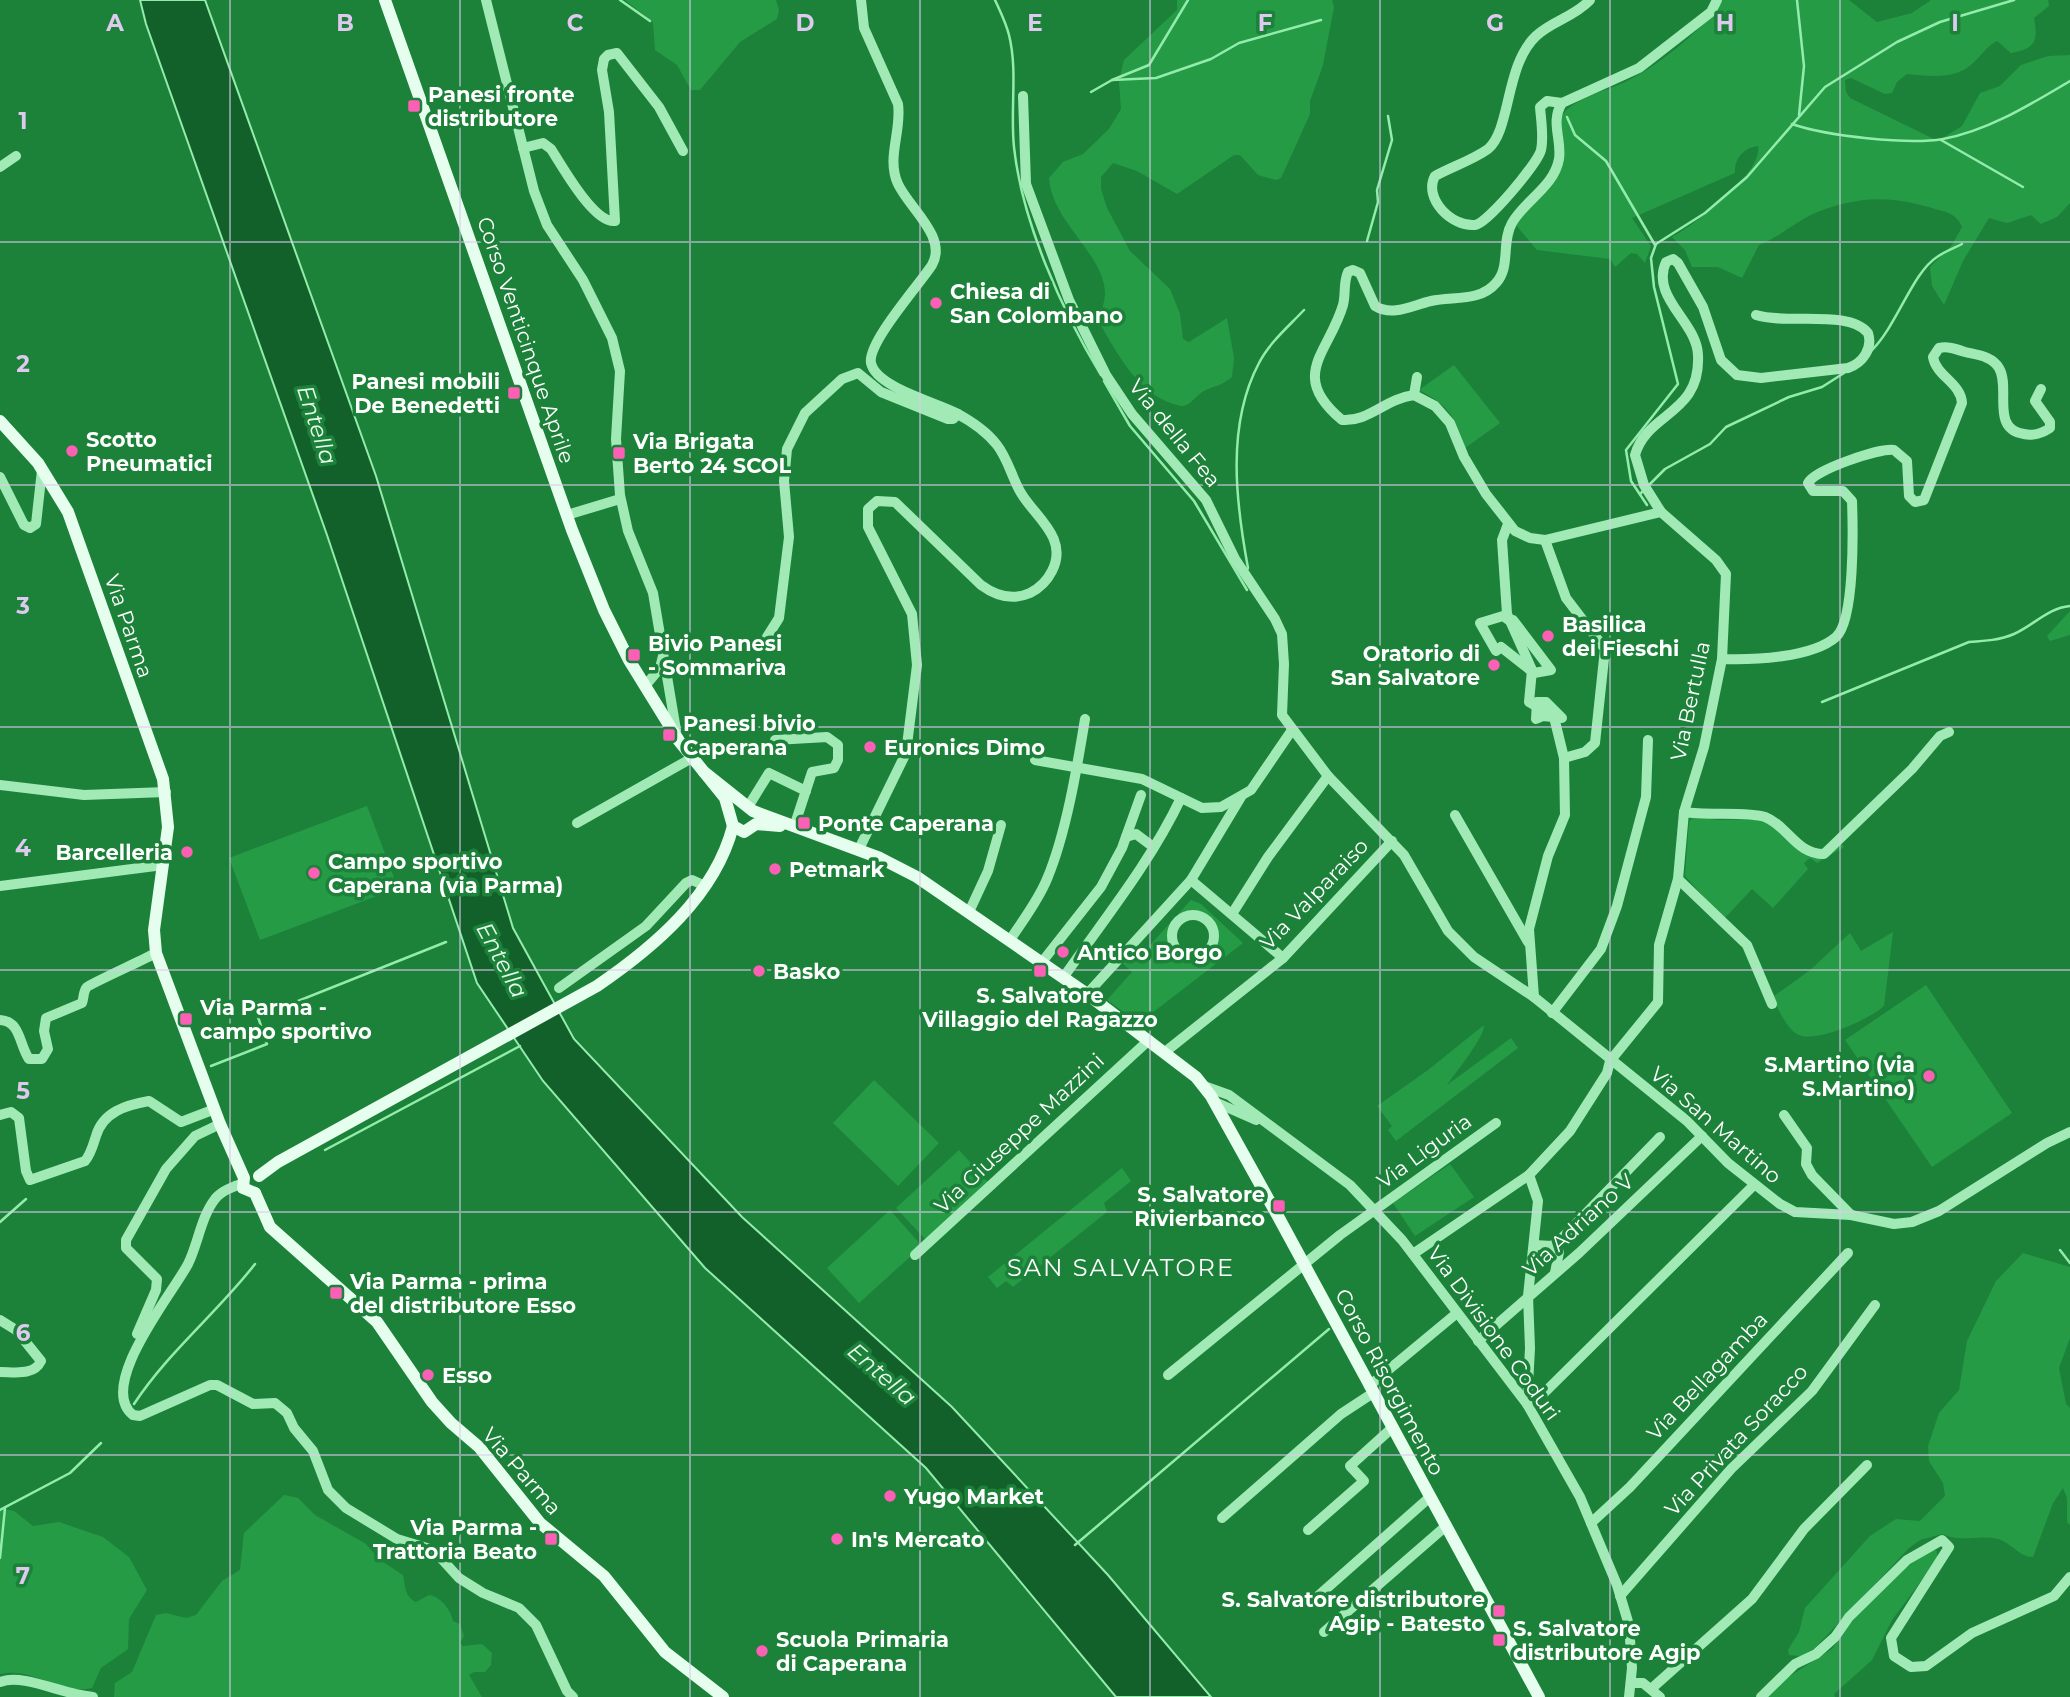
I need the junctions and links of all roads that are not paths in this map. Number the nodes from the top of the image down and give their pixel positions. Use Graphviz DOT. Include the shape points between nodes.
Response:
graph roads {
  1 [pos="385,0"];
  2 [pos="486,0"];
  3 [pos="861,0"];
  4 [pos="1590,0"];
  5 [pos="1717,0"];
  6 [pos="1023,96"];
  7 [pos="1562,103"];
  8 [pos="523,148"];
  9 [pos="683,151"];
  10 [pos="16,156"];
  11 [pos="0,167"];
  12 [pos="1756,315"];
  13 [pos="1417,377"];
  14 [pos="2041,389"];
  15 [pos="1414,395"];
  16 [pos="958,414"];
  17 [pos="0,421"];
  18 [pos="42,470"];
  19 [pos="0,477"];
  20 [pos="621,499"];
  21 [pos="1661,512"];
  22 [pos="567,515"];
  23 [pos="1508,524"];
  24 [pos="1545,540"];
  25 [pos="1510,621"];
  26 [pos="767,637"];
  27 [pos="664,652"];
  28 [pos="1723,659"];
  29 [pos="1532,670"];
  30 [pos="667,685"];
  31 [pos="647,690"];
  32 [pos="1085,719"];
  33 [pos="1292,730"];
  34 [pos="1948,732"];
  35 [pos="775,740"];
  36 [pos="1648,740"];
  37 [pos="679,741"];
  38 [pos="692,758"];
  39 [pos="1564,758"];
  40 [pos="1035,760"];
  41 [pos="1077,767"];
  42 [pos="704,772"];
  43 [pos="1328,776"];
  44 [pos="0,785"];
  45 [pos="806,791"];
  46 [pos="166,792"];
  47 [pos="1141,795"];
  48 [pos="1241,797"];
  49 [pos="1181,798"];
  50 [pos="1684,812"];
  51 [pos="752,814"];
  52 [pos="1455,815"];
  53 [pos="577,822"];
  54 [pos="736,824"];
  55 [pos="1001,825"];
  56 [pos="792,827"];
  57 [pos="1126,837"];
  58 [pos="1392,841"];
  59 [pos="1152,846"];
  60 [pos="859,849"];
  61 [pos="163,865"];
  62 [pos="1678,879"];
  63 [pos="1191,880"];
  64 [pos="703,885"];
  65 [pos="0,886"];
  66 [pos="969,912"];
  67 [pos="1232,914"];
  68 [pos="1010,940"];
  69 [pos="1528,942"];
  70 [pos="1210,948"];
  71 [pos="156,953"];
  72 [pos="1283,958"];
  73 [pos="1042,962"];
  74 [pos="1063,978"];
  75 [pos="559,988"];
  76 [pos="1087,994"];
  77 [pos="1534,997"];
  78 [pos="1772,1004"];
  79 [pos="1552,1013"];
  80 [pos="0,1020"];
  81 [pos="1150,1040"];
  82 [pos="1165,1052"];
  83 [pos="1610,1060"];
  84 [pos="1204,1086"];
  85 [pos="1214,1102"];
  86 [pos="215,1109"];
  87 [pos="0,1115"];
  88 [pos="1784,1115"];
  89 [pos="1249,1118"];
  90 [pos="1266,1123"];
  91 [pos="1496,1123"];
  92 [pos="220,1124"];
  93 [pos="1231,1131"];
  94 [pos="2070,1132"];
  95 [pos="1702,1136"];
  96 [pos="1661,1138"];
  97 [pos="1529,1175"];
  98 [pos="259,1176"];
  99 [pos="243,1181"];
  100 [pos="1754,1185"];
  101 [pos="255,1193"];
  102 [pos="1375,1210"];
  103 [pos="1851,1215"];
  104 [pos="1534,1245"];
  105 [pos="1552,1246"];
  106 [pos="1848,1253"];
  107 [pos="1413,1254"];
  108 [pos="915,1255"];
  109 [pos="1304,1264"];
  110 [pos="1555,1273"];
  111 [pos="1528,1296"];
  112 [pos="1875,1305"];
  113 [pos="1457,1313"];
  114 [pos="0,1320"];
  115 [pos="1478,1341"];
  116 [pos="135,1347"];
  117 [pos="0,1372"];
  118 [pos="1168,1375"];
  119 [pos="1371,1389"];
  120 [pos="1527,1404"];
  121 [pos="1392,1428"];
  122 [pos="1867,1465"];
  123 [pos="1430,1497"];
  124 [pos="1222,1518"];
  125 [pos="1591,1523"];
  126 [pos="1446,1527"];
  127 [pos="1308,1530"];
  128 [pos="2070,1577"];
  129 [pos="1318,1596"];
  130 [pos="1620,1596"];
  131 [pos="1324,1632"];
  132 [pos="0,1682"];
  133 [pos="1632,1683"];
  134 [pos="1651,1689"];
  135 [pos="93,1697"];
  136 [pos="573,1697"];
  137 [pos="723,1697"];
  138 [pos="1539,1697"];
  139 [pos="1629,1697"];
  140 [pos="1660,1697"];
  141 [pos="1761,1697"];
  1 -- 22 [label="main road, Corso Venticinque Aprile"];
  2 -- 8 [label="street"];
  3 -- 16 [label="street" via="863,28 898,104 892,159 897,182 936,250 932,265 874,346 871,363 888,382"];
  4 -- 7 [label="street" via="1578,13 1536,36 1514,74 1501,134 1488,149 1435,176 1431,193 1443,211 1469,224 1485,222 1537,163 1542,147 1541,107 1547,102"];
  5 -- 7 [label="street" via="1711,12 1639,68"];
  6 -- 33 [label="street, Via della Fea" via="1026,184 1069,300 1106,375 1132,414 1206,500 1235,559 1275,619 1282,634 1282,715"];
  7 -- 15 [label="street" via="1555,121 1559,158 1552,178 1513,221 1507,233 1504,272 1496,285 1479,296 1387,312 1375,306 1358,272 1346,275 1343,304 1316,357 1320,399 1342,420 1357,421 1395,398"];
  8 -- 9 [label="street" via="542,143 551,149 593,210 605,220 615,221 602,70 608,55 617,53 659,107"];
  8 -- 20 [label="street" via="547,225 583,280 612,338 620,371 616,439"];
  10 -- 11 [label="street"];
  12 -- 21 [label="street, Via Bertulla" via="1777,320 1853,321 1868,333 1870,344 1860,362 1848,368 1761,378 1737,375 1721,360 1703,307 1678,263 1674,259 1666,262 1665,287 1698,354 1692,390 1635,455 1643,485"];
  13 -- 15 [label="street"];
  14 -- 28 [label="street" via="2035,401 2050,428 2036,434 2016,432 2003,414 2003,379 1997,365 1987,358 1939,348 1934,364 1959,390 1962,403 1924,500 1915,502 1909,496 1907,461 1894,450 1865,454 1814,475 1808,483 1813,491 1843,491 1852,501 1852,593 1842,631 1835,639 1796,654 1759,661"];
  15 -- 23 [label="street" via="1435,405 1450,423 1480,485"];
  16 -- 26 [label="street" via="948,419 881,391 858,373 842,379 805,413 786,449 789,537 779,618"];
  16 -- 60 [label="street" via="999,447 1022,495 1054,537 1054,566 1047,580 1030,593 993,594 895,502 877,501 868,509 868,527 912,614 917,665 906,753"];
  17 -- 18 [label="main road, Via Parma"];
  18 -- 19 [label="street" via="36,524 30,528 24,525"];
  18 -- 46 [label="main road, Via Parma" via="68,512"];
  20 -- 22 [label="street"];
  20 -- 27 [label="street" via="628,531 653,593"];
  21 -- 24 [label="street"];
  21 -- 28 [label="street, Via Bertulla" via="1726,574"];
  22 -- 31 [label="main road, Corso Venticinque Aprile" via="604,610"];
  23 -- 24 [label="street" via="1530,538"];
  23 -- 25 [label="street" via="1502,540"];
  24 -- 39 [label="street" via="1566,598 1605,649 1595,743 1585,752"];
  25 -- 29 [label="street"];
  25 -- 29 [label="street" via="1551,670"];
  25 -- 29 [label="street" via="1503,616 1480,622 1496,651 1500,647"];
  27 -- 30 [label="street"];
  27 -- 31 [label="street"];
  28 -- 50 [label="street, Via Bertulla"];
  29 -- 39 [label="street" via="1529,702 1554,717"];
  30 -- 31 [label="street" via="660,692"];
  30 -- 37 [label="street"];
  31 -- 37 [label="main road, Corso Venticinque Aprile"];
  32 -- 41 [label="street"];
  33 -- 43 [label="street, Via della Fea"];
  33 -- 48 [label="street" via="1251,790"];
  34 -- 50 [label="street" via="1824,854 1813,854 1795,843 1768,818"];
  35 -- 45 [label="street" via="827,737 838,745 837,765 812,772"];
  36 -- 79 [label="street" via="1646,797 1617,906 1601,949"];
  37 -- 38 [label="main road, Corso Venticinque Aprile"];
  38 -- 42 [label="main road, Corso Venticinque Aprile"];
  38 -- 53 [label="street"];
  39 -- 69 [label="street" via="1565,815 1548,856"];
  40 -- 41 [label="street"];
  41 -- 49 [label="street" via="1142,779"];
  41 -- 68 [label="street" via="1047,879"];
  42 -- 51 [label="main road, Corso Risorgimento"];
  42 -- 54 [label="main road" via="725,798"];
  43 -- 58 [label="street, Via della Fea"];
  43 -- 67 [label="street"];
  44 -- 46 [label="street" via="85,795"];
  45 -- 51 [label="street" via="769,774"];
  45 -- 56 [label="street"];
  46 -- 61 [label="main road, Via Parma"];
  47 -- 57 [label="street"];
  48 -- 49 [label="street" via="1221,807 1202,808"];
  48 -- 63 [label="street"];
  49 -- 59 [label="street" via="1161,839"];
  50 -- 62 [label="street, Via Bertulla"];
  51 -- 54 [label="main road"];
  51 -- 54 [label="main road" via="740,807"];
  51 -- 56 [label="main road, Corso Risorgimento"];
  52 -- 69 [label="street"];
  54 -- 64 [label="main road"];
  55 -- 66 [label="street" via="988,871"];
  56 -- 60 [label="main road, Corso Risorgimento"];
  57 -- 59 [label="street" via="1136,834"];
  57 -- 73 [label="street" via="1101,887"];
  58 -- 72 [label="street, Via Valparaiso"];
  58 -- 77 [label="street, Via della Fea" via="1415,870 1448,932 1474,957"];
  59 -- 74 [label="street" via="1121,901"];
  60 -- 66 [label="main road, Corso Risorgimento" via="917,877"];
  61 -- 65 [label="street"];
  61 -- 71 [label="main road, Via Parma" via="154,930"];
  62 -- 78 [label="street" via="1747,945"];
  62 -- 83 [label="street, Via Bertulla" via="1659,945 1658,1002"];
  63 -- 67 [label="street"];
  63 -- 76 [label="street"];
  64 -- 75 [label="street" via="692,880 686,883 646,926"];
  64 -- 98 [label="main road" via="657,942 597,986"];
  66 -- 68 [label="main road, Corso Risorgimento"];
  67 -- 72 [label="street"];
  68 -- 73 [label="main road, Corso Risorgimento"];
  69 -- 77 [label="street"];
  70 -- 70 [label="street" via="1214,933 1208,920 1194,914 1176,923 1172,938 1179,951 1193,957"];
  71 -- 80 [label="street" via="94,982 84,991 82,1003 46,1018 48,1049 42,1059 29,1059 15,1027"];
  71 -- 86 [label="main road, Via Parma"];
  72 -- 82 [label="street, Via Valparaiso"];
  73 -- 74 [label="main road, Corso Risorgimento"];
  74 -- 76 [label="main road, Corso Risorgimento"];
  76 -- 81 [label="main road, Corso Risorgimento"];
  77 -- 79 [label="street, Via della Fea"];
  79 -- 83 [label="street, Via San Martino"];
  81 -- 82 [label="main road, Corso Risorgimento"];
  81 -- 108 [label="street, Via Giuseppe Mazzini"];
  82 -- 84 [label="main road, Corso Risorgimento"];
  83 -- 95 [label="street, Via San Martino"];
  83 -- 97 [label="street, Via Bertulla" via="1607,1073 1570,1131"];
  84 -- 85 [label="main road, Corso Risorgimento"];
  84 -- 90 [label="street, Via Divisione Coduri" via="1229,1095"];
  85 -- 89 [label="street, Via Divisione Coduri"];
  85 -- 93 [label="main road, Corso Risorgimento"];
  86 -- 87 [label="street" via="181,1122 149,1101 121,1108 99,1125 85,1161 30,1180 19,1118 10,1112"];
  86 -- 92 [label="main road, Via Parma"];
  88 -- 103 [label="street" via="1807,1148 1806,1164 1812,1175"];
  89 -- 90 [label="street, Via Divisione Coduri"];
  89 -- 93 [label="street"];
  90 -- 102 [label="street, Via Divisione Coduri" via="1350,1185"];
  91 -- 102 [label="street, Via Liguria"];
  92 -- 99 [label="main road, Via Parma"];
  92 -- 116 [label="street" via="195,1136 166,1169 127,1240 126,1248 147,1266 158,1284 134,1339"];
  93 -- 109 [label="main road, Corso Risorgimento"];
  94 -- 103 [label="street, Via San Martino" via="1939,1211 1912,1222 1895,1224"];
  95 -- 100 [label="street, Via San Martino"];
  95 -- 110 [label="street, Via Adriano V"];
  96 -- 105 [label="street"];
  97 -- 104 [label="street" via="1538,1201"];
  97 -- 107 [label="street, Via Bertulla"];
  98 -- 99 [label="main road" via="251,1174"];
  98 -- 101 [label="main road" via="261,1188"];
  99 -- 101 [label="main road" via="246,1192"];
  99 -- 116 [label="street" via="215,1199 188,1263"];
  100 -- 103 [label="street, Via San Martino" via="1796,1212"];
  100 -- 120 [label="street" via="1544,1393"];
  101 -- 137 [label="main road, Via Parma" via="270,1227 377,1322 432,1402 480,1447 540,1523 604,1576 679,1665"];
  102 -- 107 [label="street, Via Divisione Coduri"];
  102 -- 109 [label="street, Via Liguria"];
  104 -- 105 [label="street"];
  104 -- 111 [label="street"];
  105 -- 110 [label="street" via="1559,1252"];
  106 -- 125 [label="street, Via Bellagamba"];
  107 -- 113 [label="street, Via Divisione Coduri"];
  109 -- 118 [label="street, Via Liguria"];
  109 -- 119 [label="main road, Corso Risorgimento"];
  110 -- 111 [label="street, Via Adriano V"];
  111 -- 115 [label="street, Via Adriano V"];
  111 -- 120 [label="street"];
  112 -- 130 [label="street, Via Privata Soracco" via="1812,1391 1731,1469"];
  113 -- 115 [label="street, Via Divisione Coduri"];
  113 -- 119 [label="street"];
  114 -- 117 [label="street" via="16,1330 41,1361 30,1371"];
  115 -- 120 [label="street, Via Divisione Coduri"];
  116 -- 136 [label="street" via="125,1395 126,1408 133,1415 210,1385 248,1401 275,1403 313,1451 327,1490 346,1507 397,1539 427,1548 459,1578 519,1608 536,1625"];
  119 -- 121 [label="main road, Corso Risorgimento"];
  119 -- 124 [label="street"];
  120 -- 125 [label="street, Via Divisione Coduri"];
  121 -- 123 [label="main road, Corso Risorgimento"];
  121 -- 127 [label="street" via="1350,1465 1364,1481"];
  122 -- 134 [label="street" via="1830,1500 1752,1599"];
  123 -- 126 [label="main road, Corso Risorgimento"];
  123 -- 129 [label="street"];
  125 -- 130 [label="street, Via Divisione Coduri"];
  126 -- 131 [label="street"];
  126 -- 138 [label="main road, Corso Risorgimento"];
  128 -- 141 [label="street" via="2054,1596 1972,1633 1926,1666 1910,1667 1894,1656 1891,1638 1949,1547 1942,1540 1936,1542 1907,1560 1849,1616 1835,1637 1795,1664"];
  130 -- 133 [label="street, Via Divisione Coduri" via="1629,1625"];
  132 -- 135 [label="street" via="13,1677 71,1696"];
  133 -- 134 [label="street"];
  133 -- 139 [label="street, Via Divisione Coduri"];
  134 -- 140 [label="street"];
}
